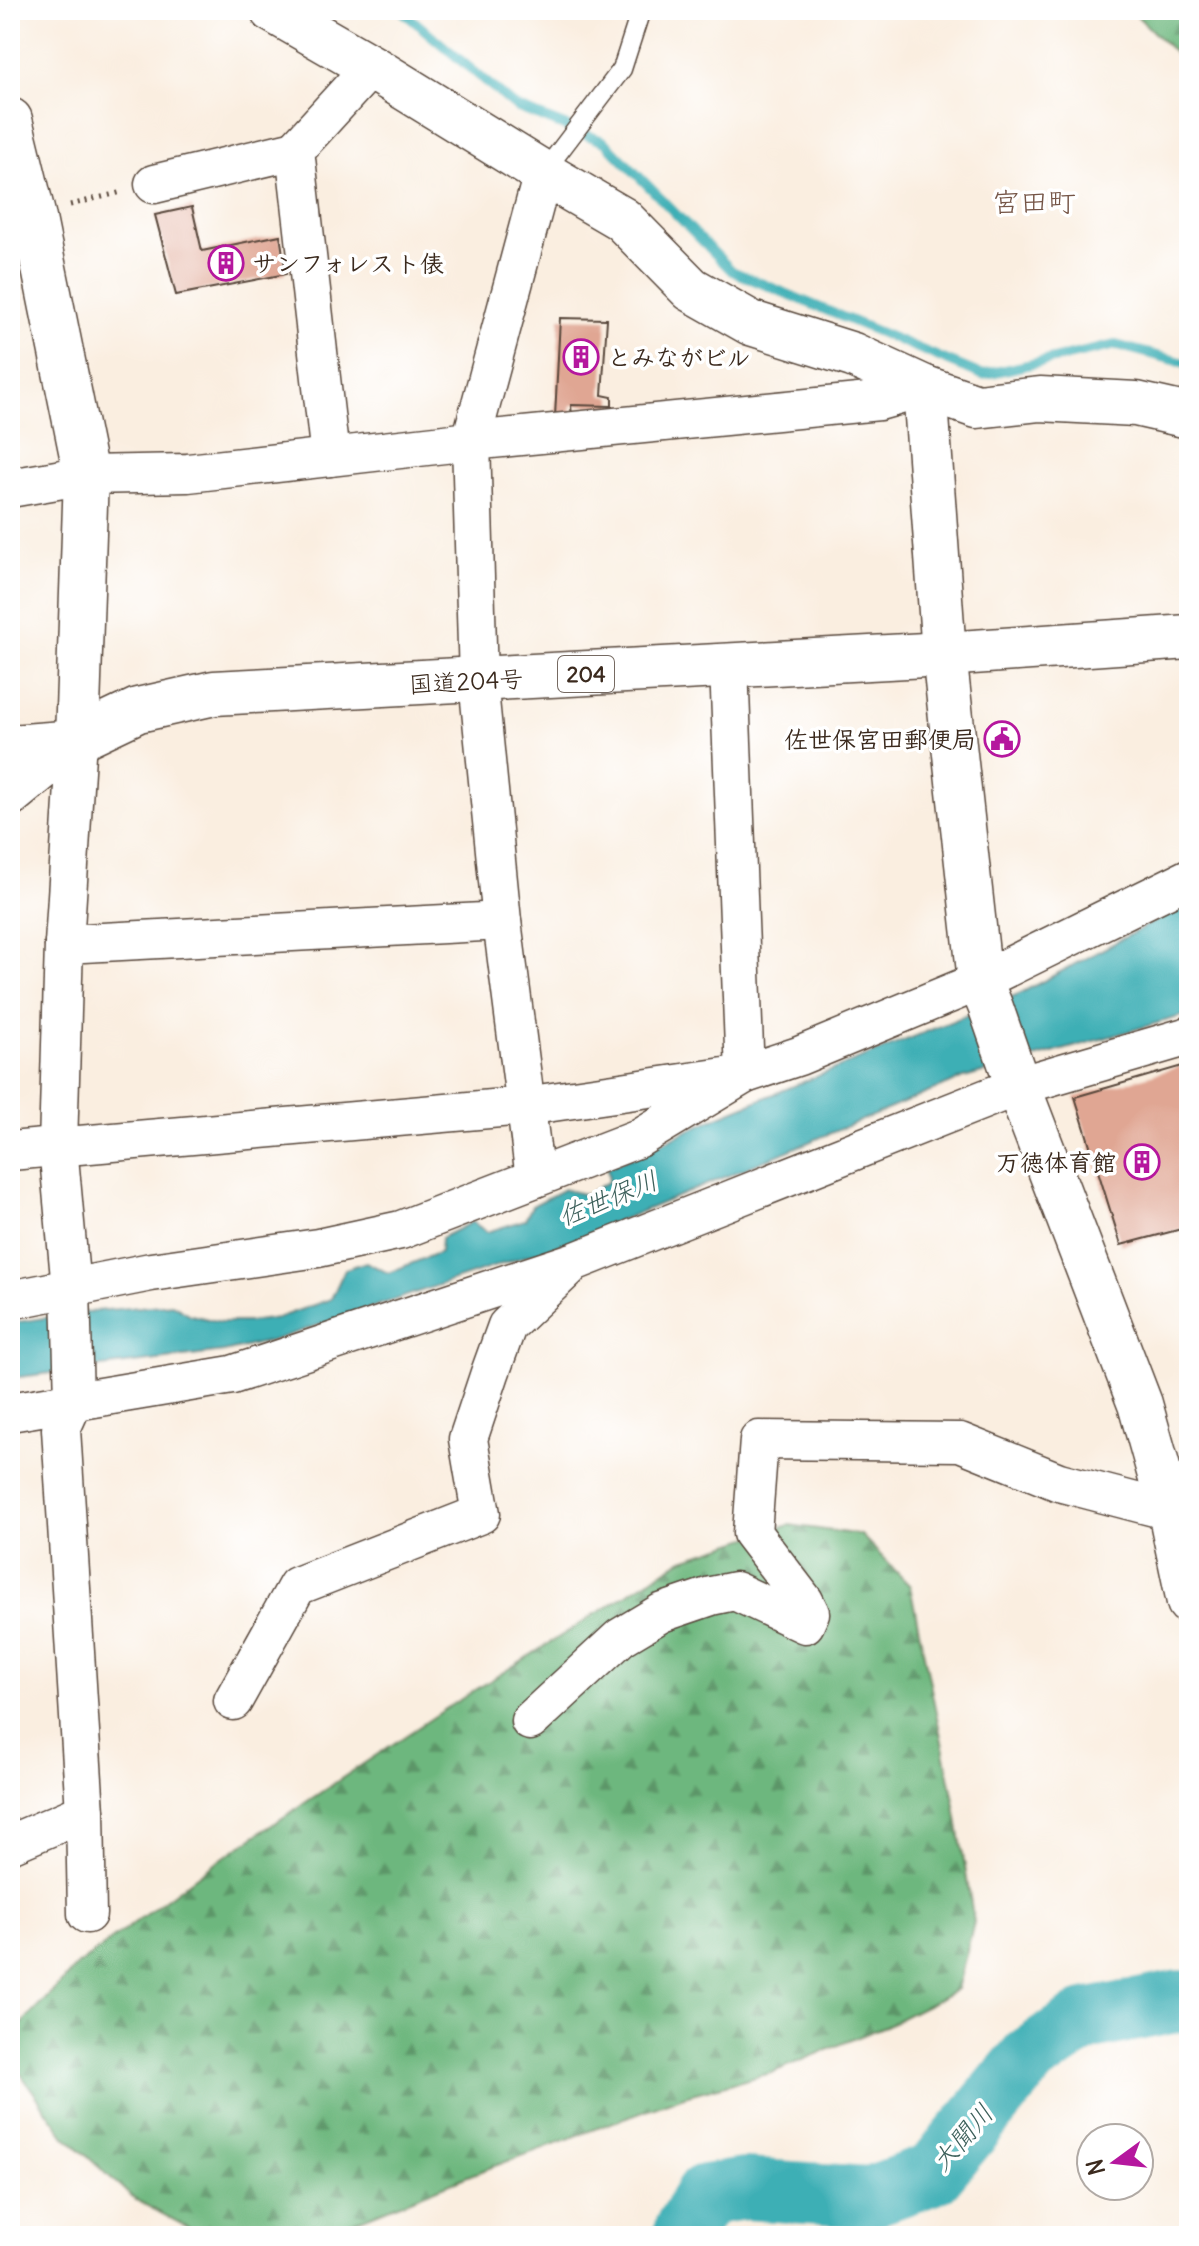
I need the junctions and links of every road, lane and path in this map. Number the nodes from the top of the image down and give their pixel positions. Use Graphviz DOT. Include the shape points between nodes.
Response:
graph roads {
  1 [pos="272,10"];
  2 [pos="641,10"];
  3 [pos="371,67"];
  4 [pos="10,120"];
  5 [pos="295,150"];
  6 [pos="552,162"];
  7 [pos="154,184"];
  8 [pos="33,214"];
  9 [pos="925,388"];
  10 [pos="1189,416"];
  11 [pos="471,441"];
  12 [pos="330,457"];
  13 [pos="86,475"];
  14 [pos="10,488"];
  15 [pos="1189,637"];
  16 [pos="944,654"];
  17 [pos="729,666"];
  18 [pos="478,680"];
  19 [pos="77,739"];
  20 [pos="10,744"];
  21 [pos="10,794"];
  22 [pos="1189,878"];
  23 [pos="502,921"];
  24 [pos="64,944"];
  25 [pos="986,995"];
  26 [pos="1189,1036"];
  27 [pos="745,1074"];
  28 [pos="1015,1077"];
  29 [pos="525,1106"];
  30 [pos="58,1146"];
  31 [pos="10,1151"];
  32 [pos="535,1178"];
  33 [pos="576,1261"];
  34 [pos="71,1289"];
  35 [pos="10,1300"];
  36 [pos="74,1400"];
  37 [pos="10,1412"];
  38 [pos="1180,1509"];
  39 [pos="1189,1602"];
  40 [pos="233,1701"];
  41 [pos="530,1721"];
  42 [pos="85,1812"];
  43 [pos="10,1844"];
  44 [pos="87,1914"];
  1 -- 3 [label="main road"];
  2 -- 6 [label="lane" via="622,69"];
  3 -- 5 [label="street"];
  3 -- 6 [label="main road"];
  4 -- 8 [label="main road"];
  5 -- 7 [label="street"];
  5 -- 12 [label="street"];
  6 -- 9 [label="main road" via="622,219 691,289 751,323 853,355"];
  6 -- 11 [label="street"];
  7 -- 8 [label="path"];
  8 -- 13 [label="main road"];
  9 -- 10 [label="main road" via="977,406 1040,399 1136,404"];
  9 -- 11 [label="street" via="879,401"];
  9 -- 16 [label="main road"];
  11 -- 12 [label="street"];
  11 -- 18 [label="street"];
  12 -- 13 [label="street" via="188,473"];
  13 -- 14 [label="street"];
  13 -- 19 [label="main road"];
  15 -- 16 [label="main road, 国道204号 / 204"];
  16 -- 17 [label="main road, 国道204号 / 204"];
  16 -- 25 [label="main road"];
  17 -- 18 [label="main road, 国道204号 / 204"];
  17 -- 27 [label="street"];
  18 -- 19 [label="main road, 国道204号 / 204" via="214,693 138,710"];
  18 -- 23 [label="street"];
  19 -- 20 [label="street"];
  19 -- 21 [label="main road, 国道204号 / 204"];
  19 -- 24 [label="street"];
  22 -- 25 [label="street"];
  23 -- 24 [label="street"];
  23 -- 29 [label="street"];
  24 -- 30 [label="street"];
  25 -- 27 [label="street"];
  25 -- 28 [label="main road"];
  26 -- 28 [label="street"];
  27 -- 29 [label="street"];
  27 -- 32 [label="street" via="639,1138"];
  28 -- 33 [label="street"];
  28 -- 38 [label="main road"];
  29 -- 30 [label="street"];
  29 -- 32 [label="street"];
  30 -- 31 [label="street"];
  30 -- 34 [label="street"];
  32 -- 34 [label="street" via="401,1230"];
  33 -- 36 [label="street" via="232,1375"];
  33 -- 40 [label="street" via="507,1326 468,1439 481,1514 297,1586"];
  34 -- 35 [label="street"];
  34 -- 36 [label="street"];
  36 -- 37 [label="street"];
  36 -- 42 [label="street" via="61,1429"];
  38 -- 39 [label="main road"];
  38 -- 41 [label="street" via="1059,1482 960,1442 759,1440 752,1533 804,1601 810,1613 805,1624 735,1591 661,1613 621,1637"];
  42 -- 43 [label="street"];
  42 -- 44 [label="street"];
}
